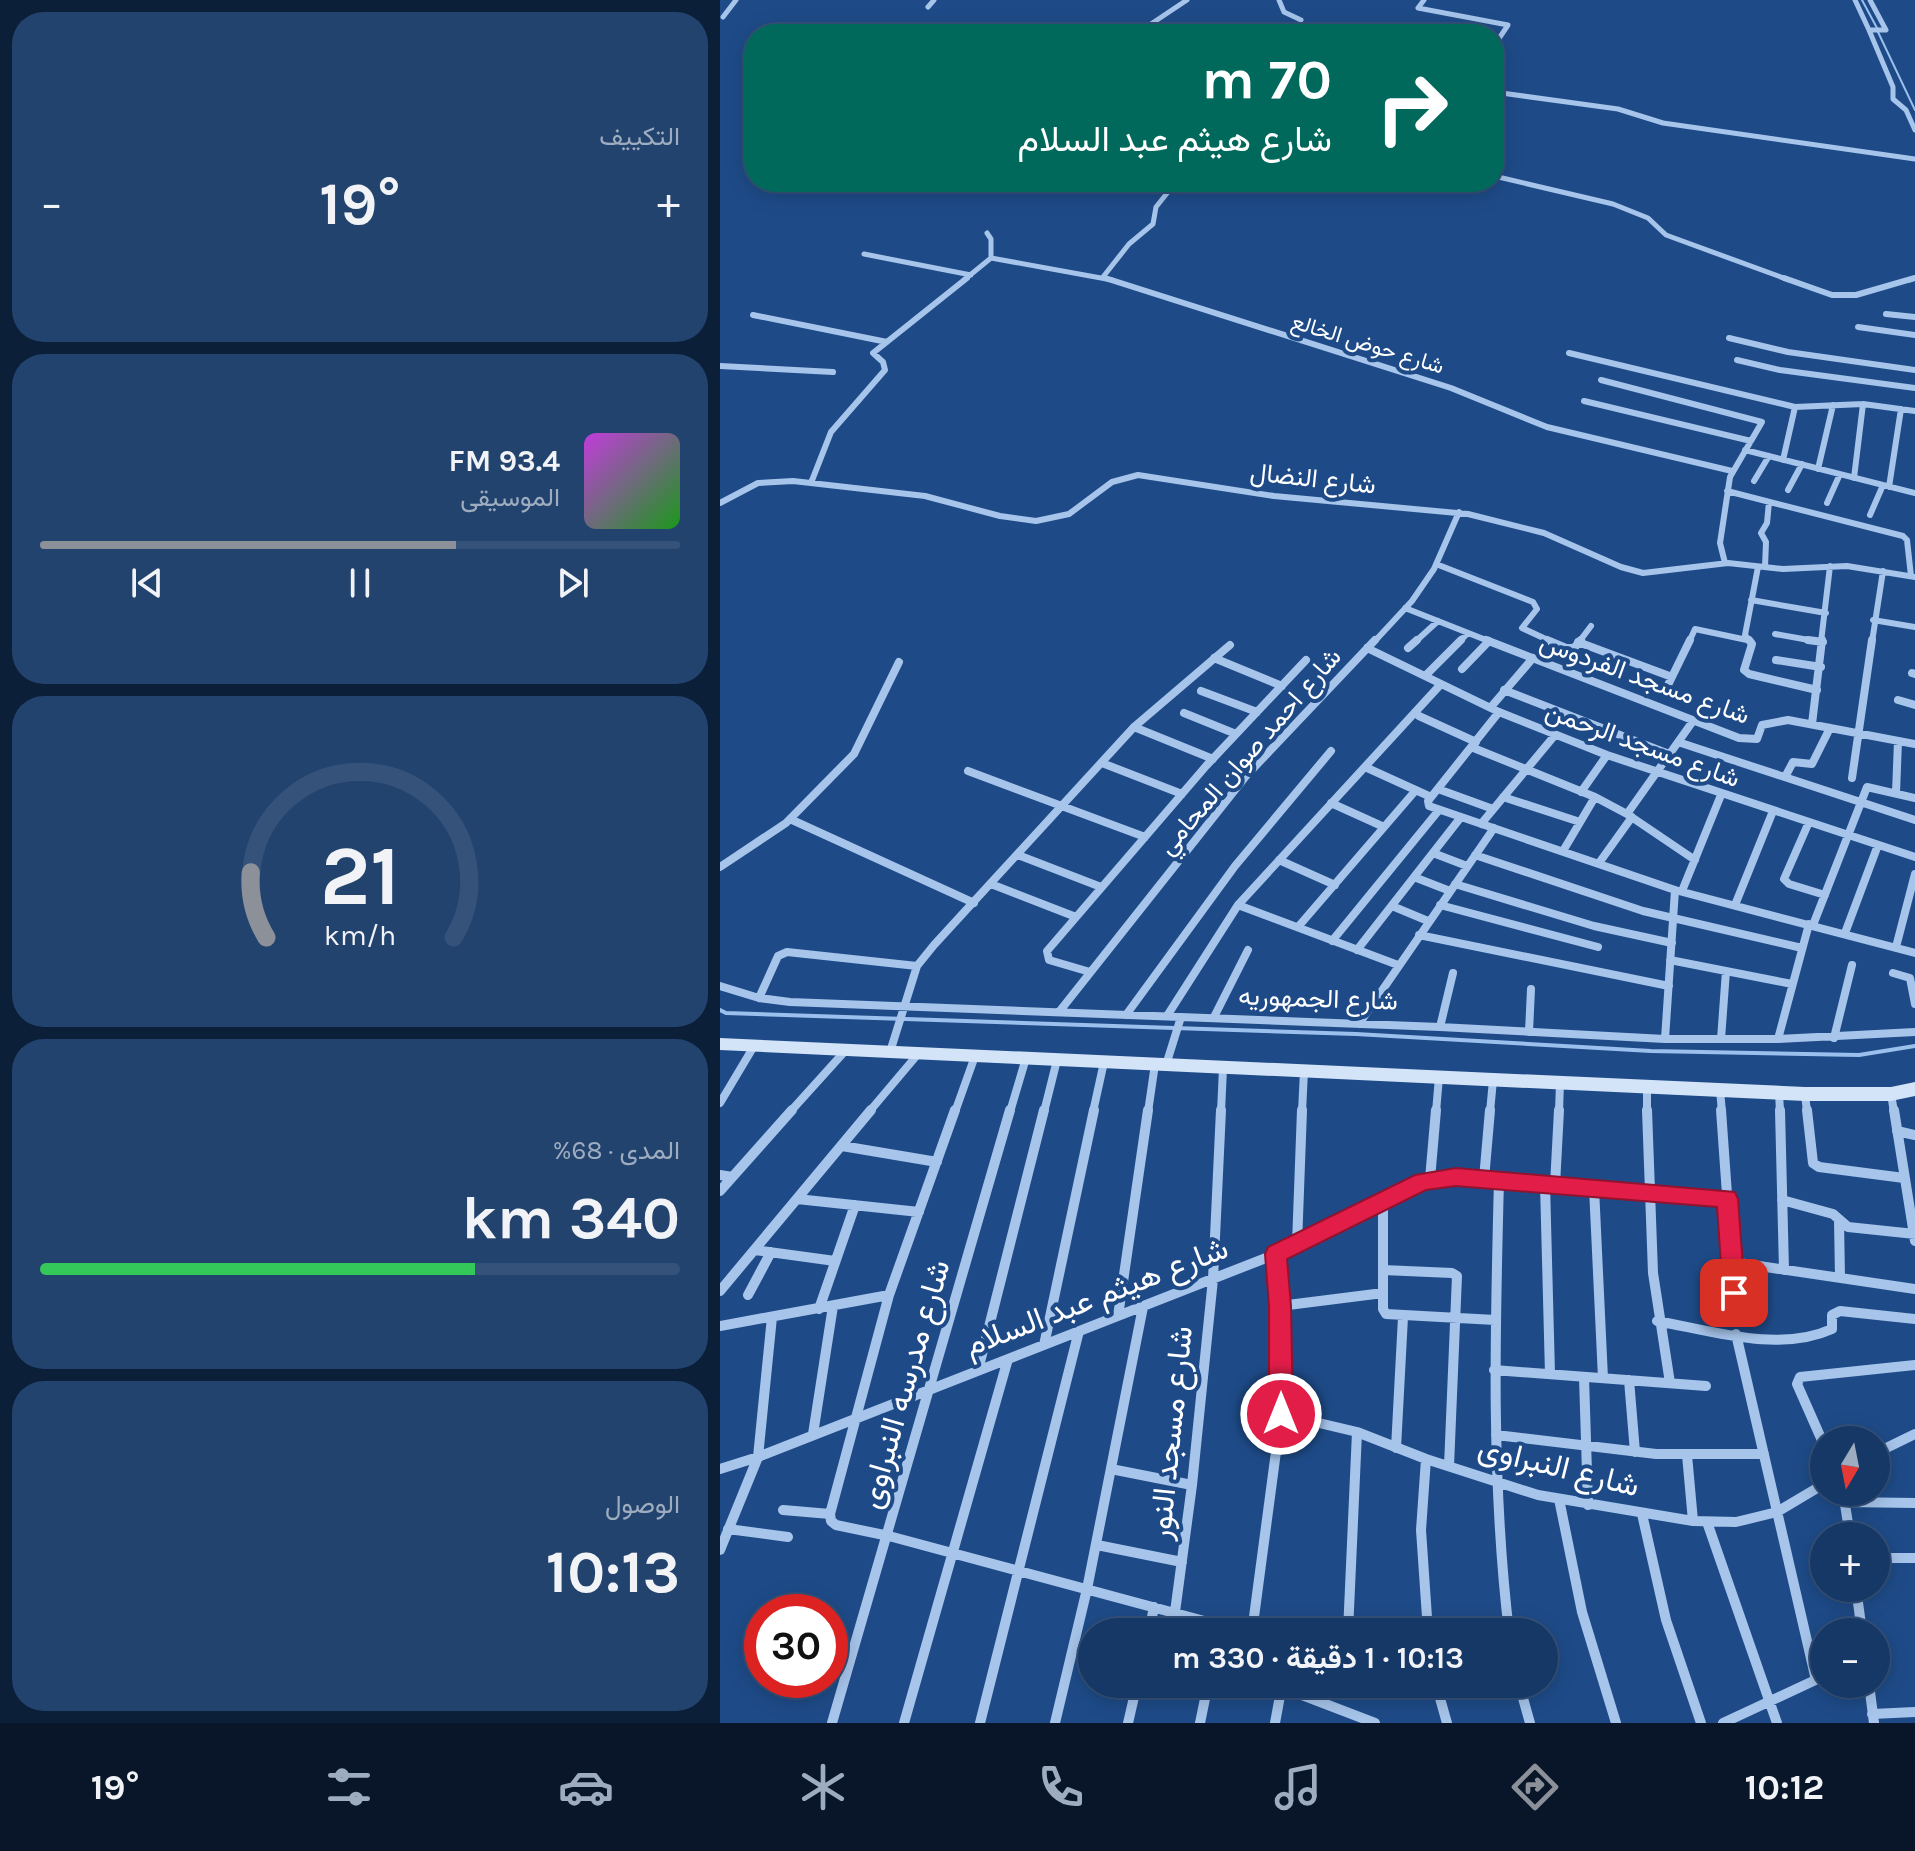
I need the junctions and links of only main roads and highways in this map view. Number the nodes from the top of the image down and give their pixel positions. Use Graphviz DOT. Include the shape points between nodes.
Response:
graph roads {
  1 [pos="720,1044"];
  2 [pos="1915,1089"];
  1 -- 2 [label="main road" via="1805,1094"];
}
